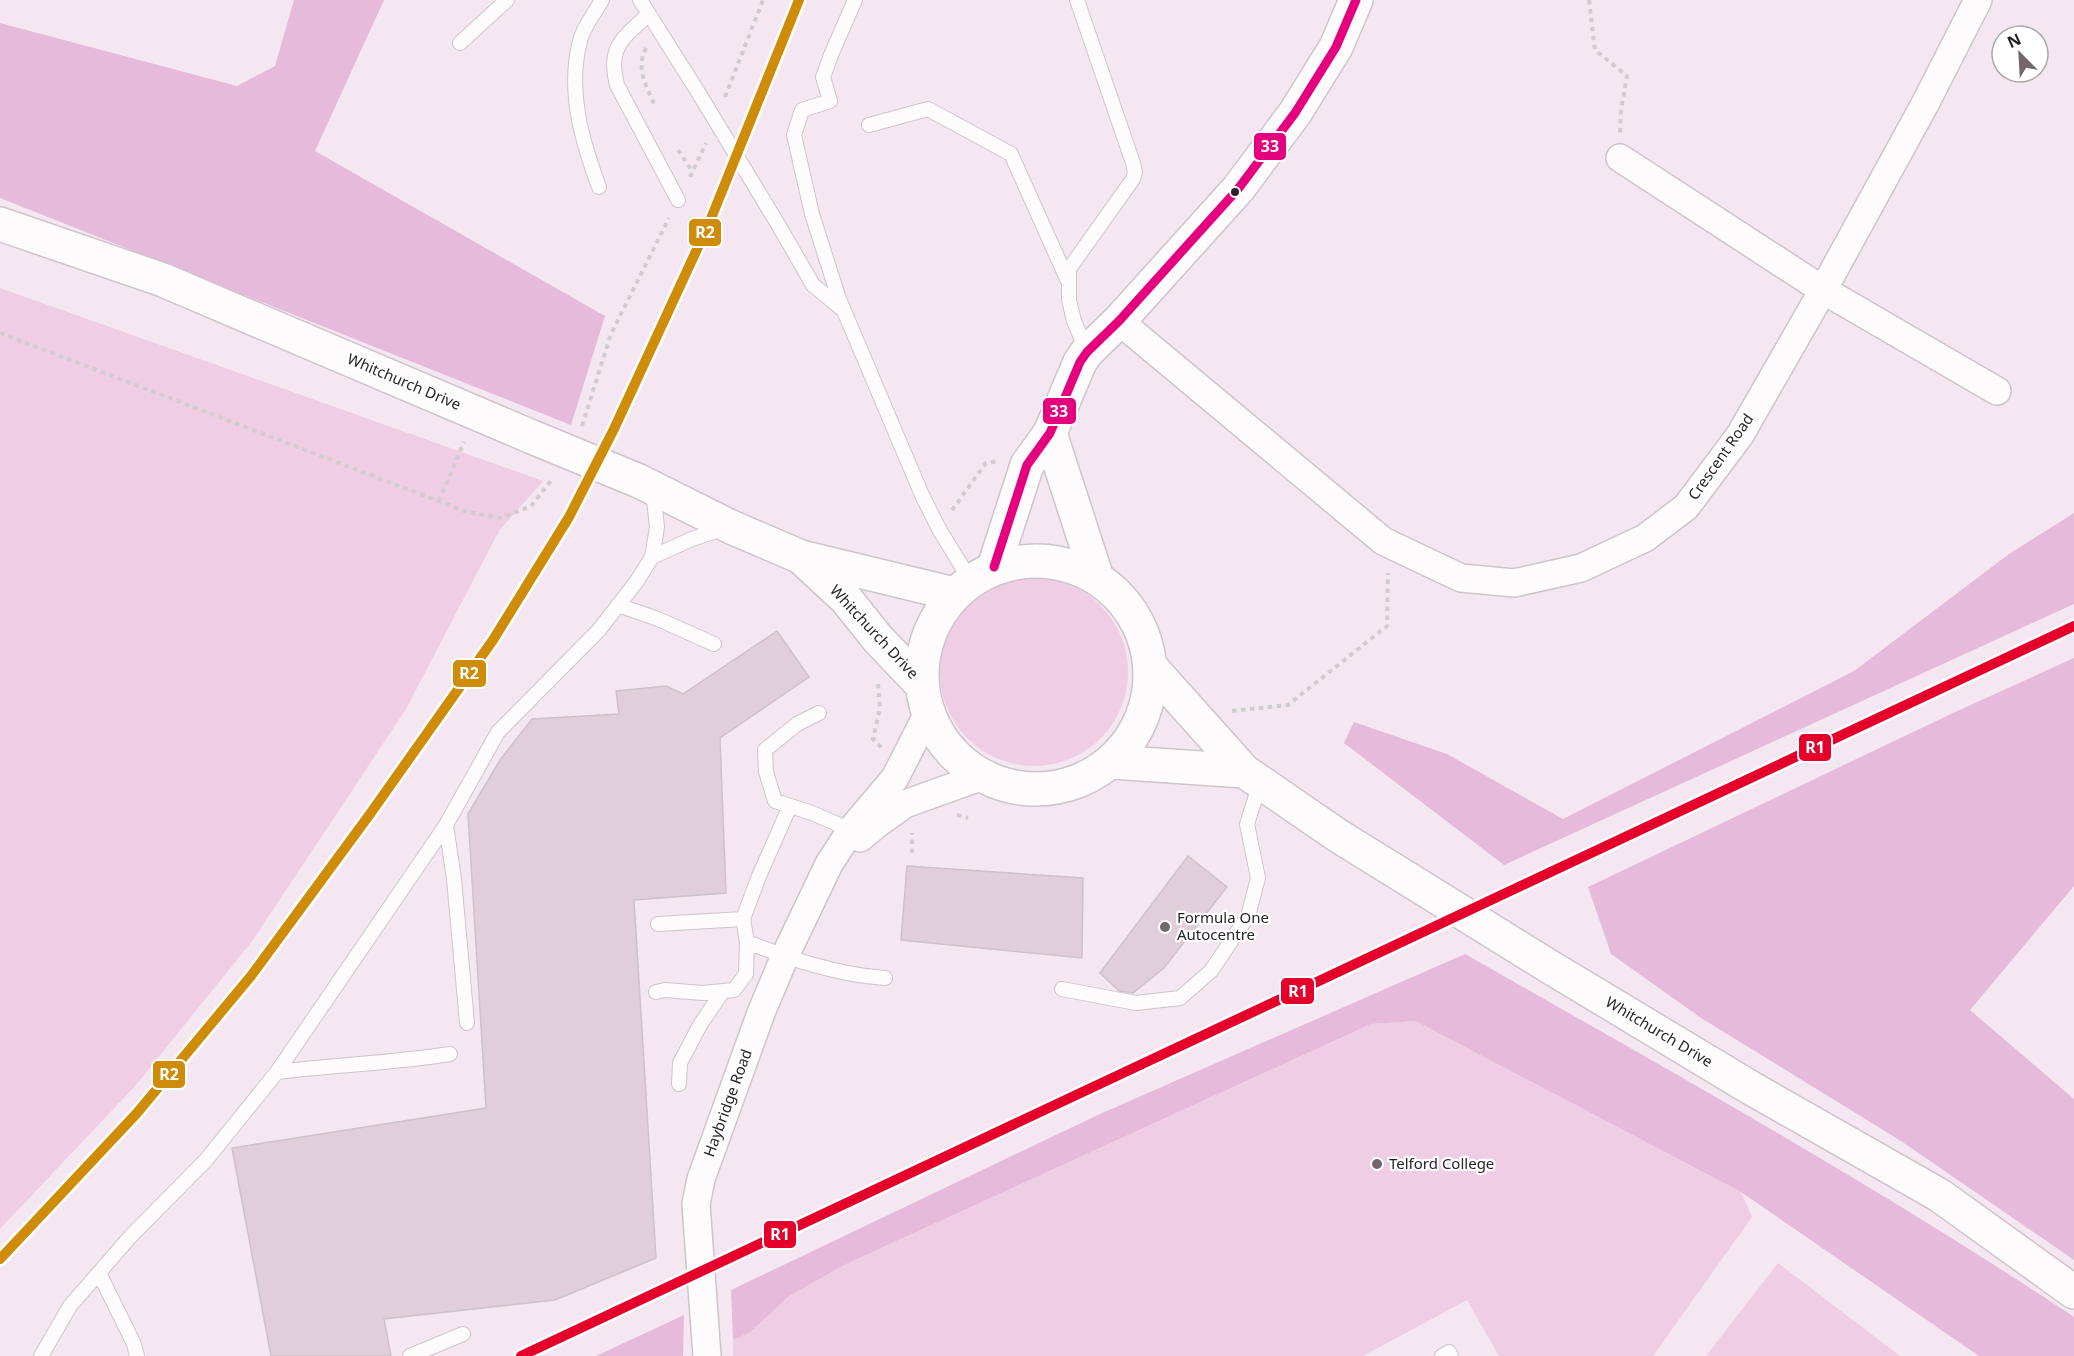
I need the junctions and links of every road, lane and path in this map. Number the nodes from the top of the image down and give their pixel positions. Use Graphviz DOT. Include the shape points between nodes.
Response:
graph roads {
  1 [pos="507,0"];
  2 [pos="602,0"];
  3 [pos="640,0"];
  4 [pos="763,0"];
  5 [pos="855,0"];
  6 [pos="1077,0"];
  7 [pos="1356,0"];
  8 [pos="1589,0"];
  9 [pos="1978,0"];
  10 [pos="649,14"];
  11 [pos="661,33"];
  12 [pos="460,43"];
  13 [pos="724,99"];
  14 [pos="656,109"];
  15 [pos="869,125"];
  16 [pos="711,132"];
  17 [pos="676,147"];
  18 [pos="1620,158"];
  19 [pos="692,172"];
  20 [pos="600,187"];
  21 [pos="678,200"];
  22 [pos="0,224"];
  23 [pos="1069,284"];
  24 [pos="1823,290"];
  25 [pos="843,310"];
  26 [pos="1119,321"];
  27 [pos="0,333"];
  28 [pos="1087,352"];
  29 [pos="1997,391"];
  30 [pos="1050,433"];
  31 [pos="579,434"];
  32 [pos="465,438"];
  33 [pos="1005,461"];
  34 [pos="554,477"];
  35 [pos="646,483"];
  36 [pos="439,501"];
  37 [pos="950,514"];
  38 [pos="731,527"];
  39 [pos="1396,547"];
  40 [pos="652,557"];
  41 [pos="801,557"];
  42 [pos="1097,578"];
  43 [pos="973,580"];
  44 [pos="618,605"];
  45 [pos="714,644"];
  46 [pos="1150,666"];
  47 [pos="920,683"];
  48 [pos="1221,712"];
  49 [pos="819,713"];
  50 [pos="927,716"];
  51 [pos="1112,762"];
  52 [pos="1252,776"];
  53 [pos="981,777"];
  54 [pos="790,806"];
  55 [pos="446,825"];
  56 [pos="851,830"];
  57 [pos="829,864"];
  58 [pos="743,919"];
  59 [pos="658,924"];
  60 [pos="747,942"];
  61 [pos="785,956"];
  62 [pos="885,978"];
  63 [pos="1062,989"];
  64 [pos="723,991"];
  65 [pos="656,992"];
  66 [pos="467,1023"];
  67 [pos="450,1054"];
  68 [pos="277,1072"];
  69 [pos="679,1084"];
  70 [pos="99,1273"];
  71 [pos="2074,1292"];
  72 [pos="463,1334"];
  73 [pos="41,1356"];
  74 [pos="137,1356"];
  75 [pos="410,1356"];
  76 [pos="707,1356"];
  77 [pos="1442,1356"];
  78 [pos="1451,1356"];
  1 -- 12 [label="lane"];
  2 -- 20 [label="lane" via="580,40 573,87 587,153"];
  3 -- 10 [label="lane"];
  4 -- 13 [label="path"];
  5 -- 25 [label="lane" via="823,77 830,101 802,110 794,135 812,214"];
  6 -- 23 [label="lane" via="1135,171 1069,269"];
  7 -- 26 [label="main road" via="1330,56 1295,112 1238,189"];
  8 -- 18 [label="path" via="1595,50 1627,76 1621,110"];
  9 -- 24 [label="street, Crescent Road"];
  10 -- 11 [label="lane"];
  10 -- 21 [label="lane" via="624,37 613,67"];
  11 -- 14 [label="path" via="648,45 641,66"];
  11 -- 25 [label="lane, bridge" via="813,285"];
  15 -- 23 [label="lane" via="928,109 1011,154"];
  16 -- 19 [label="path"];
  17 -- 19 [label="path"];
  18 -- 24 [label="street"];
  19 -- 21 [label="path"];
  21 -- 31 [label="path" via="611,334"];
  22 -- 35 [label="main road, Whitchurch Drive, bridge" via="164,280"];
  23 -- 28 [label="lane" via="1074,321"];
  24 -- 29 [label="street"];
  24 -- 39 [label="street, Crescent Road" via="1740,435 1686,507 1645,538 1581,568 1514,584 1461,579"];
  25 -- 43 [label="lane" via="922,495"];
  26 -- 28 [label="main road"];
  26 -- 39 [label="street, Crescent Road" via="1383,542"];
  27 -- 36 [label="path"];
  28 -- 30 [label="main road"];
  30 -- 42 [label="main road"];
  30 -- 43 [label="main road" via="1027,465"];
  32 -- 36 [label="path"];
  33 -- 37 [label="path" via="986,462"];
  34 -- 36 [label="path" via="531,506 501,518 467,512"];
  35 -- 38 [label="main road, Whitchurch Drive"];
  35 -- 40 [label="lane" via="657,527"];
  38 -- 40 [label="lane"];
  38 -- 41 [label="main road, Whitchurch Drive"];
  39 -- 48 [label="path" via="1388,566 1387,626 1288,705"];
  40 -- 44 [label="lane"];
  41 -- 43 [label="main road, Whitchurch Drive"];
  41 -- 47 [label="main road, Whitchurch Drive" via="846,599"];
  42 -- 43 [label="main road" via="1066,564 1030,561"];
  42 -- 46 [label="main road" via="1123,601 1143,635"];
  43 -- 47 [label="main road" via="928,634"];
  44 -- 45 [label="lane"];
  44 -- 55 [label="lane" via="599,630 498,732"];
  46 -- 51 [label="main road" via="1148,701 1135,734"];
  46 -- 52 [label="main road, Whitchurch Drive"];
  47 -- 50 [label="main road"];
  49 -- 54 [label="lane" via="797,724 765,750 766,772 775,801"];
  50 -- 53 [label="main road" via="949,752"];
  50 -- 56 [label="street, Haybridge Road" via="895,778"];
  51 -- 52 [label="main road"];
  51 -- 53 [label="main road" via="1069,786 1017,789"];
  52 -- 63 [label="lane" via="1247,824 1258,878 1248,916 1211,971 1180,998 1136,1003"];
  52 -- 71 [label="main road, Whitchurch Drive" via="1338,835 1550,967 1939,1195"];
  53 -- 57 [label="street" via="905,804"];
  54 -- 56 [label="lane"];
  54 -- 58 [label="lane"];
  55 -- 66 [label="lane"];
  55 -- 68 [label="lane"];
  56 -- 57 [label="street, Haybridge Road"];
  57 -- 61 [label="street, Haybridge Road"];
  58 -- 59 [label="lane"];
  58 -- 60 [label="lane"];
  60 -- 61 [label="lane"];
  60 -- 64 [label="lane" via="746,974 734,990"];
  61 -- 62 [label="lane"];
  61 -- 76 [label="street, Haybridge Road" via="741,1066 696,1204"];
  64 -- 65 [label="lane"];
  64 -- 69 [label="lane" via="680,1063"];
  67 -- 68 [label="lane"];
  68 -- 70 [label="lane" via="207,1160"];
  70 -- 73 [label="lane" via="70,1305"];
  70 -- 74 [label="lane"];
  72 -- 75 [label="lane"];
  77 -- 78 [label="lane" via="1449,1352"];
}
